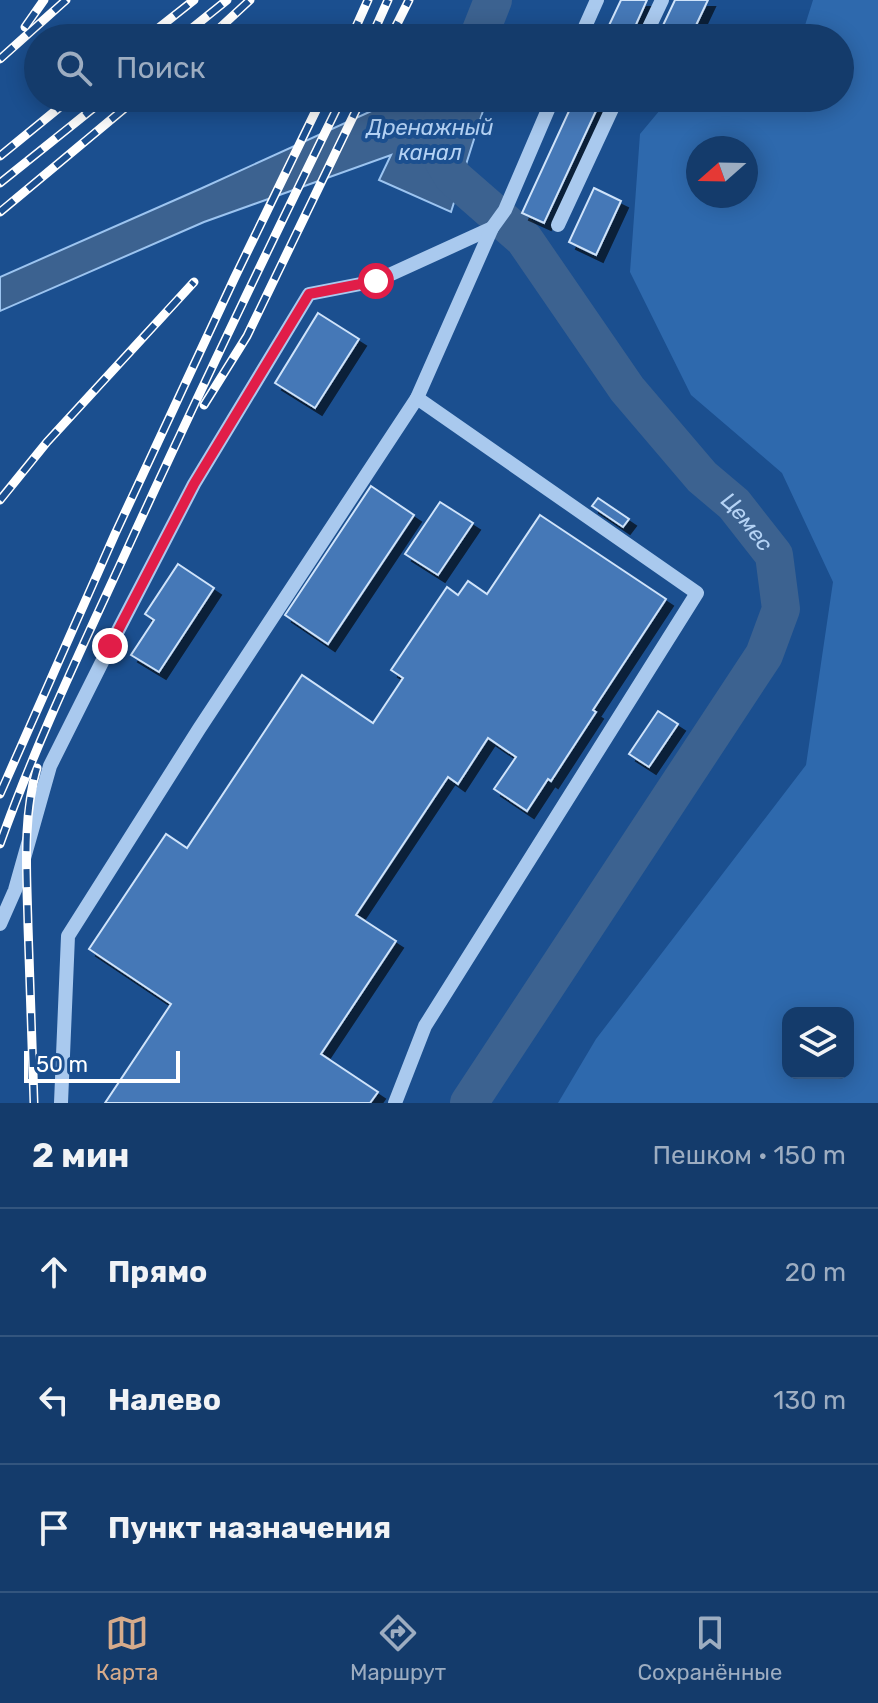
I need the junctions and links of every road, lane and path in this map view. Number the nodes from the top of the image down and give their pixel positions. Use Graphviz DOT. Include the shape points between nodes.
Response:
graph roads {
  1 [pos="597,0"];
  2 [pos="662,0"];
  3 [pos="586,24"];
  4 [pos="651,24"];
  5 [pos="547,112"];
  6 [pos="610,112"];
  7 [pos="558,225"];
  8 [pos="494,226"];
  9 [pos="417,398"];
  10 [pos="0,924"];
  11 [pos="61,1103"];
  12 [pos="395,1103"];
  1 -- 3 [label="street"];
  2 -- 4 [label="street"];
  5 -- 8 [label="street"];
  6 -- 7 [label="street"];
  8 -- 9 [label="street"];
  8 -- 10 [label="street" via="376,281 309,294 194,484 50,766 15,890"];
  9 -- 11 [label="street" via="68,936"];
  9 -- 12 [label="street" via="697,593 425,1026"];
}
